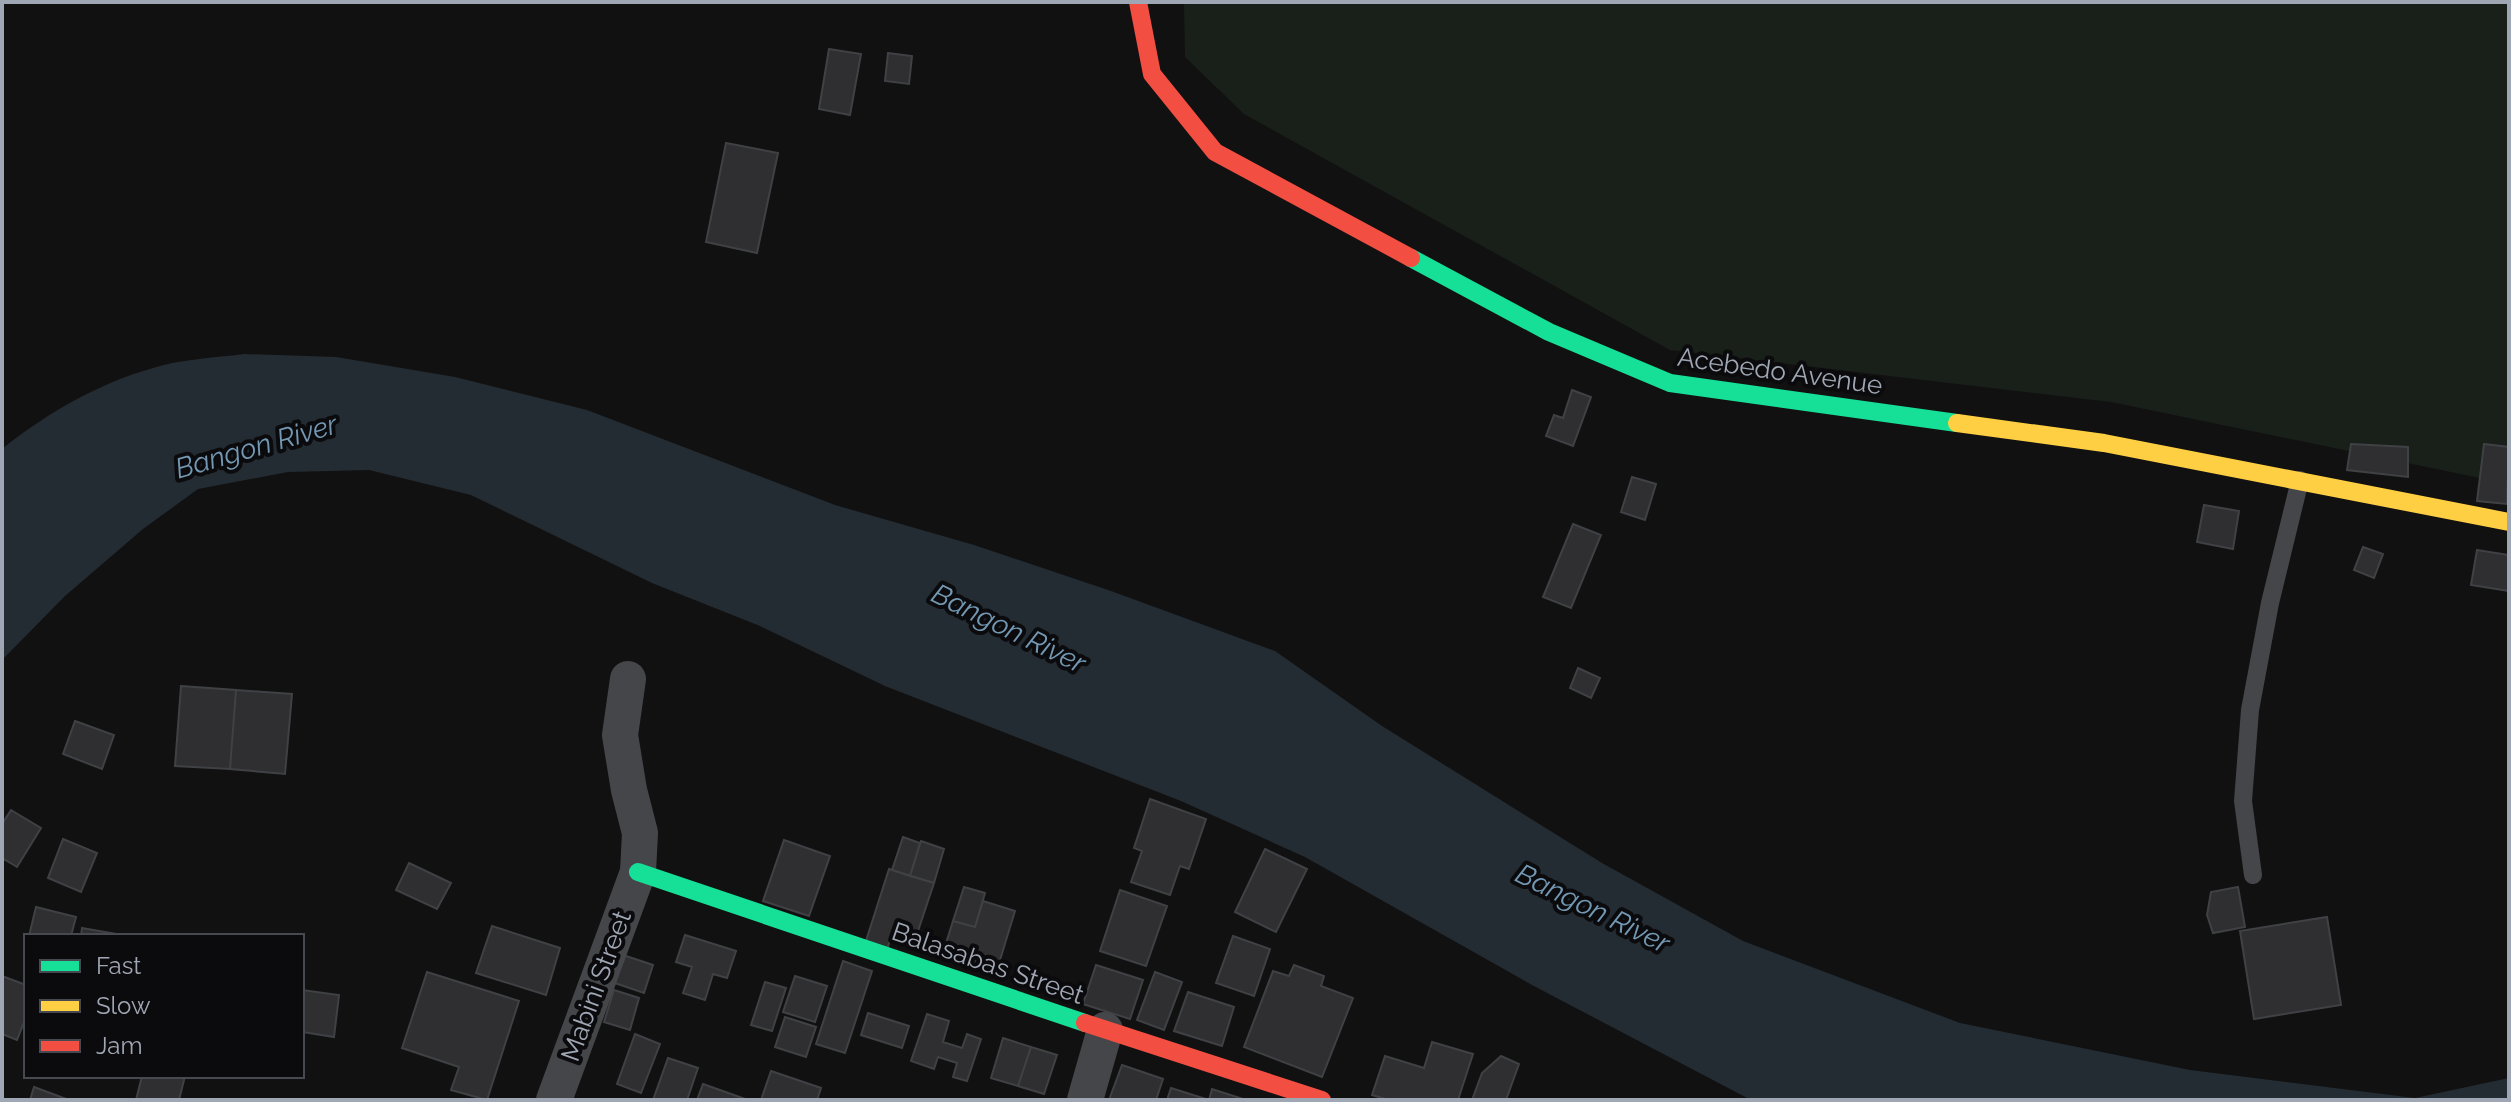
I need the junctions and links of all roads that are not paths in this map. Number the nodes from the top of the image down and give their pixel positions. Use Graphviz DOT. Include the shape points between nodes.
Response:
graph roads {
  1 [pos="1138,2"];
  2 [pos="2300,480"];
  3 [pos="2509,522"];
  4 [pos="628,679"];
  5 [pos="638,872"];
  6 [pos="2253,875"];
  7 [pos="1105,1030"];
  8 [pos="554,1100"];
  9 [pos="1085,1100"];
  10 [pos="1322,1100"];
  1 -- 2 [label="street, Acebedo Avenue" via="1152,74 1215,152 1549,332 1670,383 2104,443"];
  2 -- 3 [label="street, Acebedo Avenue"];
  2 -- 6 [label="lane" via="2250,710 2243,801"];
  4 -- 5 [label="street, Mabini Street" via="620,735 640,833"];
  5 -- 7 [label="street, Balasabas Street"];
  5 -- 8 [label="street, Mabini Street"];
  7 -- 9 [label="street"];
  7 -- 10 [label="street, Balasabas Street"];
}
